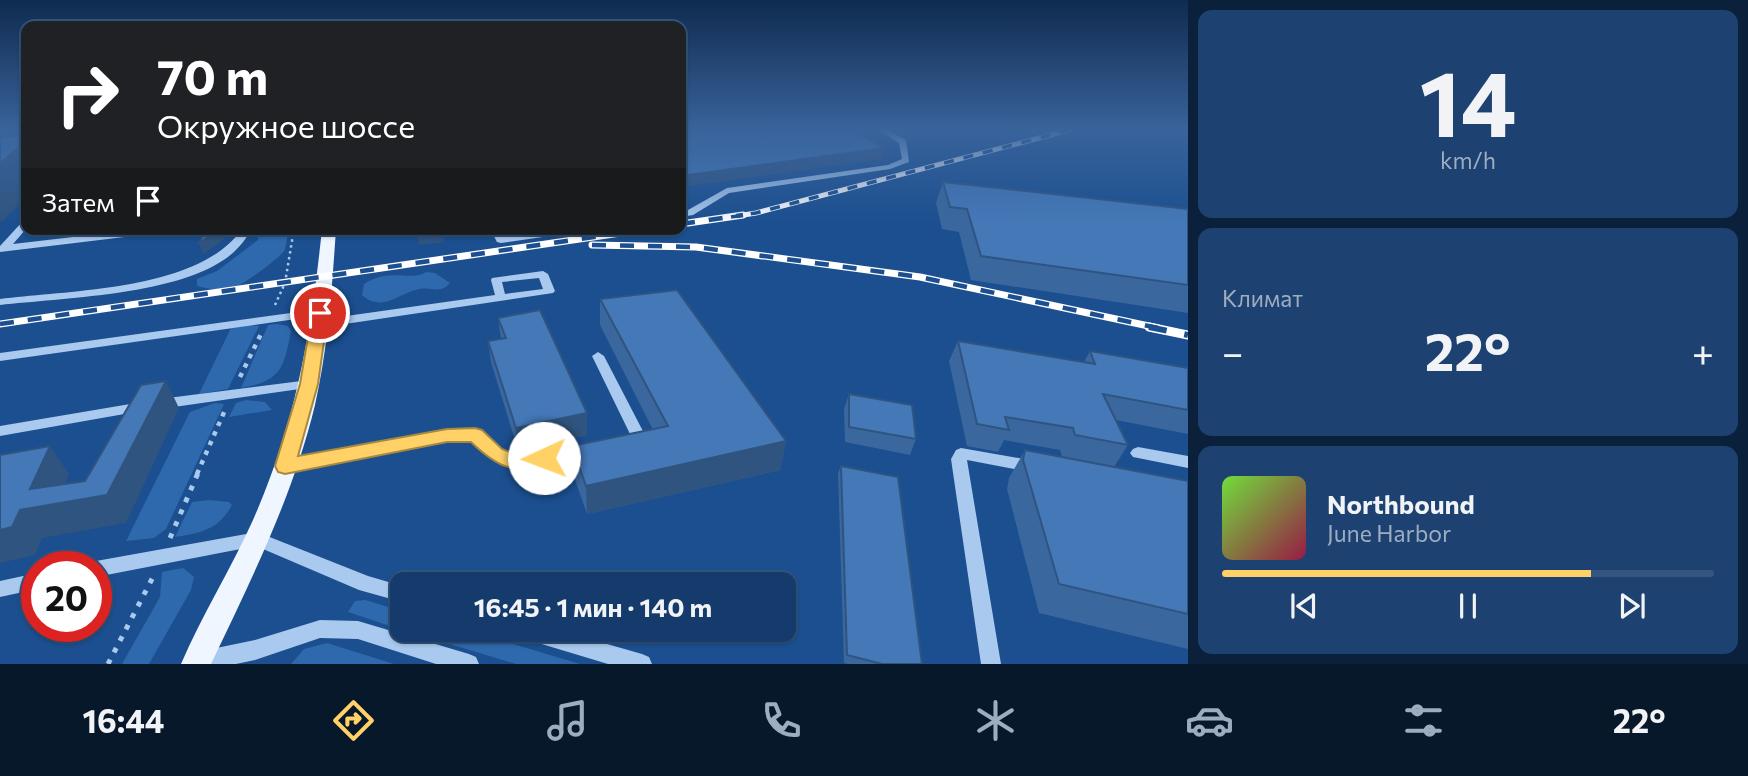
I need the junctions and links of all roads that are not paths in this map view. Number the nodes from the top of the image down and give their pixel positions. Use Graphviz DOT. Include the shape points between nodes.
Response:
graph roads {
  1 [pos="904,161"];
  2 [pos="686,213"];
  3 [pos="21,228"];
  4 [pos="116,235"];
  5 [pos="242,235"];
  6 [pos="327,235"];
  7 [pos="498,235"];
  8 [pos="536,235"];
  9 [pos="2,248"];
  10 [pos="501,298"];
  11 [pos="0,302"];
  12 [pos="319,319"];
  13 [pos="598,356"];
  14 [pos="0,357"];
  15 [pos="309,384"];
  16 [pos="0,431"];
  17 [pos="1138,453"];
  18 [pos="1188,463"];
  19 [pos="1024,465"];
  20 [pos="285,466"];
  21 [pos="257,540"];
  22 [pos="112,566"];
  23 [pos="21,585"];
  24 [pos="0,589"];
  25 [pos="390,591"];
  26 [pos="567,642"];
  27 [pos="196,663"];
  28 [pos="468,664"];
  29 [pos="642,664"];
  30 [pos="991,664"];
  1 -- 2 [label="lane" via="890,167 727,191"];
  3 -- 9 [label="lane"];
  4 -- 9 [label="lane"];
  5 -- 11 [label="lane" via="209,265 177,276"];
  6 -- 12 [label="main road"];
  7 -- 8 [label="lane" via="501,240"];
  10 -- 12 [label="lane"];
  12 -- 14 [label="lane" via="267,320"];
  12 -- 15 [label="main road"];
  13 -- 20 [label="lane" via="639,437 520,464 495,454 475,435 447,436"];
  15 -- 16 [label="lane"];
  15 -- 20 [label="main road"];
  17 -- 18 [label="lane"];
  19 -- 30 [label="lane" via="970,454 961,454 960,459"];
  20 -- 21 [label="main road"];
  21 -- 22 [label="lane"];
  21 -- 25 [label="lane"];
  21 -- 27 [label="main road"];
  23 -- 24 [label="lane"];
  26 -- 29 [label="lane"];
  27 -- 28 [label="lane" via="320,629 358,630"];
}
